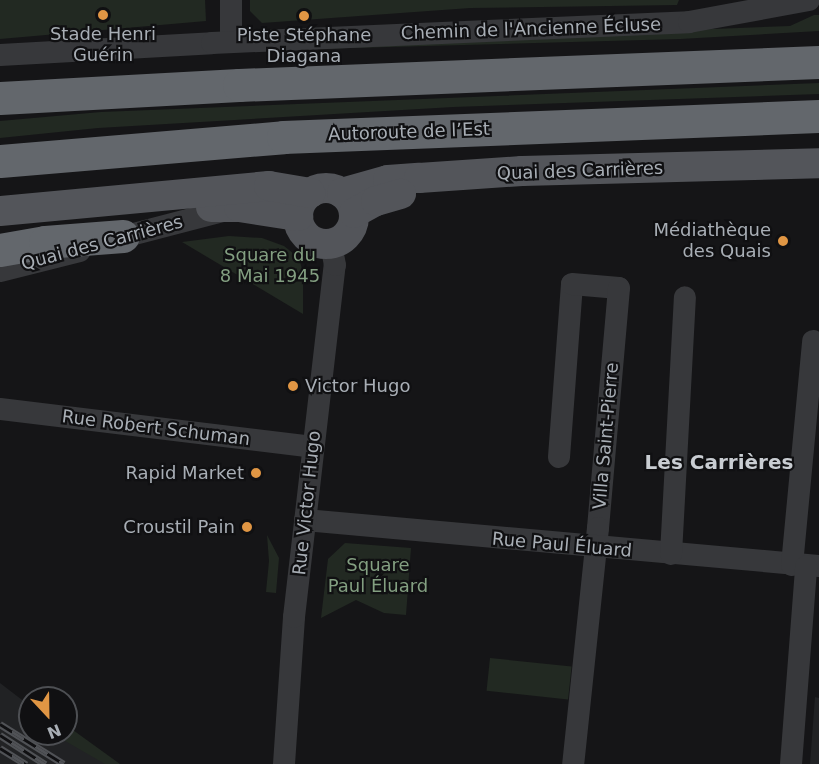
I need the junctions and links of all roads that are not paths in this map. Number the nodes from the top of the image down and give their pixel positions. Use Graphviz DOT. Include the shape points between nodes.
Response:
graph roads {
  1 [pos="231,0"];
  2 [pos="809,0"];
  3 [pos="703,13"];
  4 [pos="231,42"];
  5 [pos="0,55"];
  6 [pos="819,62"];
  7 [pos="0,98"];
  8 [pos="819,116"];
  9 [pos="0,161"];
  10 [pos="819,163"];
  11 [pos="819,177"];
  12 [pos="348,203"];
  13 [pos="304,205"];
  14 [pos="239,207"];
  15 [pos="0,211"];
  16 [pos="0,229"];
  17 [pos="123,236"];
  18 [pos="331,244"];
  19 [pos="0,250"];
  20 [pos="0,271"];
  21 [pos="685,297"];
  22 [pos="813,341"];
  23 [pos="0,409"];
  24 [pos="313,447"];
  25 [pos="559,457"];
  26 [pos="305,520"];
  27 [pos="596,548"];
  28 [pos="671,554"];
  29 [pos="806,566"];
  30 [pos="284,764"];
  31 [pos="573,764"];
  32 [pos="790,764"];
  1 -- 4 [label="street"];
  2 -- 3 [label="street, Chemin de l'Ancienne Écluse"];
  3 -- 4 [label="street, Chemin de l'Ancienne Écluse"];
  4 -- 5 [label="street, Chemin de l'Ancienne Écluse"];
  6 -- 7 [label="highway"];
  8 -- 9 [label="highway, Autoroute de l’Est" via="283,137"];
  10 -- 12 [label="main road, Quai des Carrières" via="522,171 388,180"];
  11 -- 12 [label="main road, Quai des Carrières" via="408,192 376,201"];
  12 -- 13 [label="main road" via="328,188"];
  12 -- 18 [label="main road" via="351,230"];
  13 -- 14 [label="main road, Quai des Carrières"];
  13 -- 15 [label="main road, Quai des Carrières" via="269,186"];
  13 -- 18 [label="main road" via="300,226 312,241"];
  14 -- 16 [label="main road, Quai des Carrières" via="148,207"];
  14 -- 17 [label="street, Quai des Carrières"];
  17 -- 19 [label="highway"];
  17 -- 20 [label="street, Quai des Carrières"];
  18 -- 24 [label="street, Rue Victor Hugo" via="335,265"];
  21 -- 28 [label="street"];
  22 -- 29 [label="street"];
  23 -- 24 [label="street, Rue Robert Schuman"];
  24 -- 26 [label="street, Rue Victor Hugo"];
  25 -- 27 [label="street, Villa Saint-Pierre" via="572,284 619,288"];
  26 -- 27 [label="street, Rue Paul Éluard"];
  26 -- 30 [label="street, Rue Victor Hugo"];
  27 -- 28 [label="street, Rue Paul Éluard"];
  27 -- 31 [label="street, Villa Saint-Pierre"];
  28 -- 29 [label="street, Rue Paul Éluard"];
  29 -- 32 [label="street"];
}
